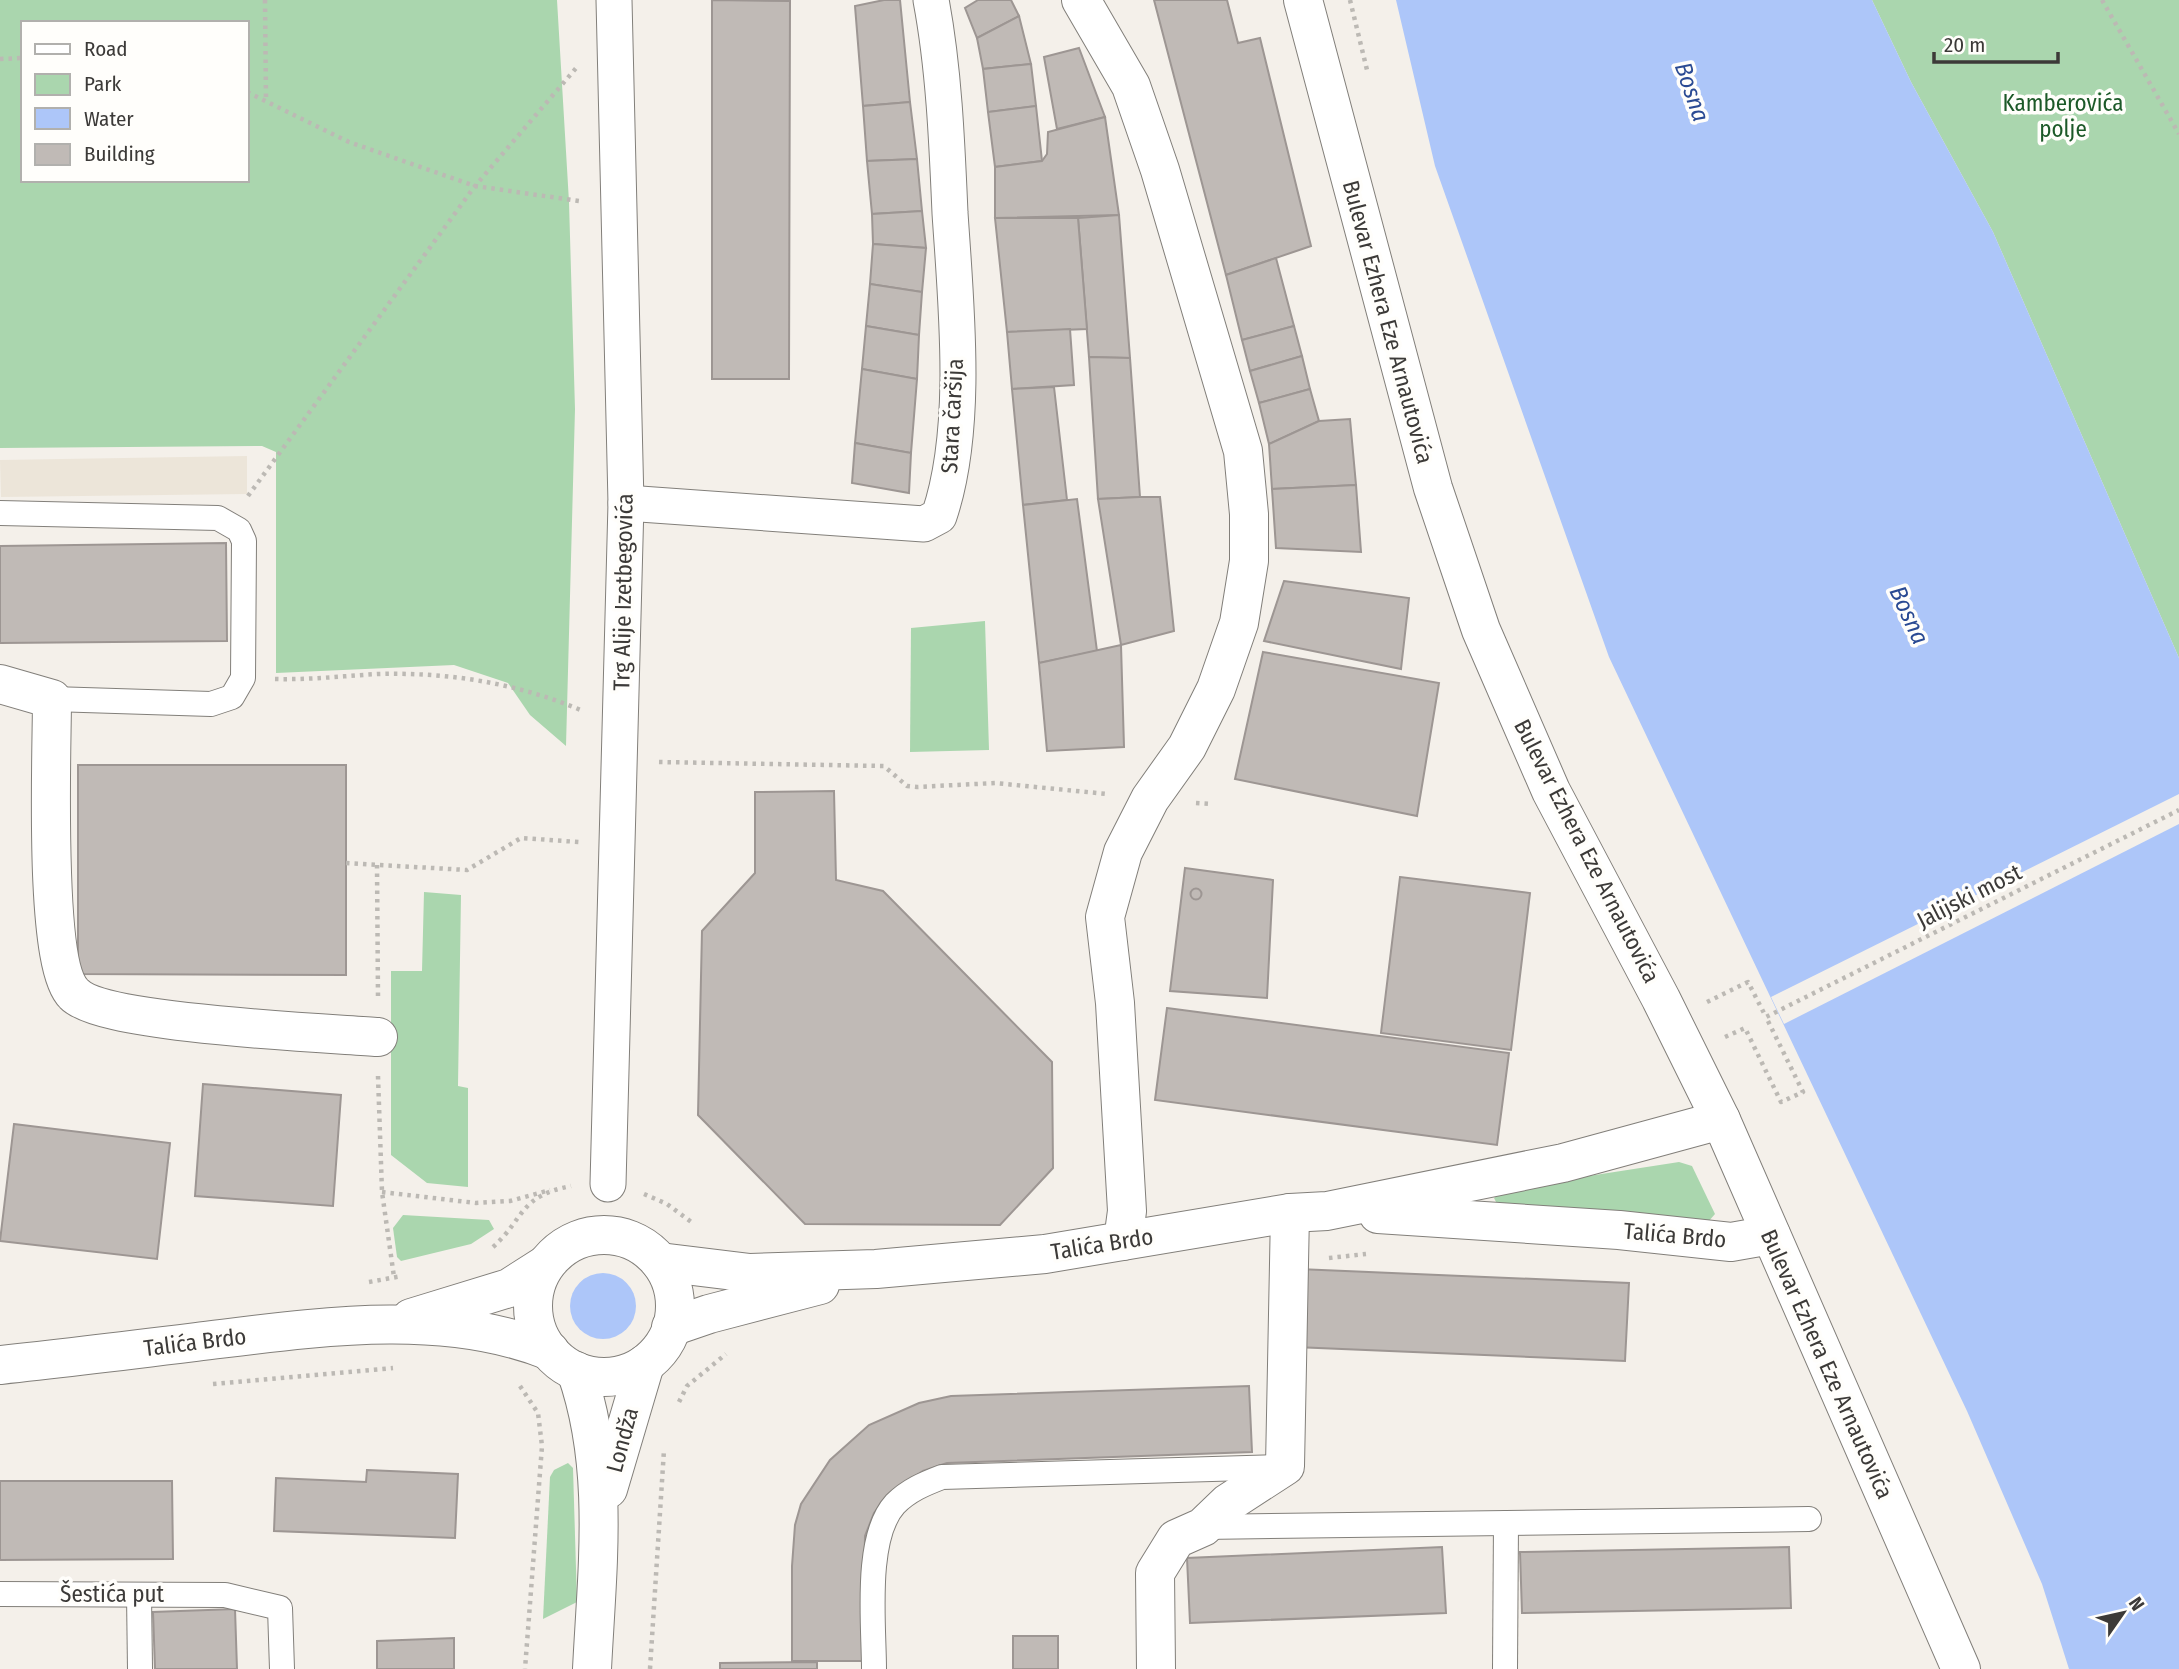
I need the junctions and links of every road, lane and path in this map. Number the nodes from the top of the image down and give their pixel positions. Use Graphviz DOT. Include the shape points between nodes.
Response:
graph roads {
  1 [pos="265,0"];
  2 [pos="932,0"];
  3 [pos="1081,0"];
  4 [pos="1303,0"];
  5 [pos="1350,0"];
  6 [pos="2102,0"];
  7 [pos="615,12"];
  8 [pos="0,58"];
  9 [pos="21,58"];
  10 [pos="1369,78"];
  11 [pos="248,93"];
  12 [pos="266,102"];
  13 [pos="2176,123"];
  14 [pos="2179,134"];
  15 [pos="475,186"];
  16 [pos="621,207"];
  17 [pos="626,503"];
  18 [pos="0,513"];
  19 [pos="229,522"];
  20 [pos="243,678"];
  21 [pos="0,684"];
  22 [pos="52,699"];
  23 [pos="620,726"];
  24 [pos="619,763"];
  25 [pos="1150,799"];
  26 [pos="1211,804"];
  27 [pos="2179,810"];
  28 [pos="619,845"];
  29 [pos="346,863"];
  30 [pos="377,865"];
  31 [pos="1701,991"];
  32 [pos="1707,1002"];
  33 [pos="1713,1014"];
  34 [pos="1766,1017"];
  35 [pos="1718,1026"];
  36 [pos="378,1037"];
  37 [pos="1724,1037"];
  38 [pos="1730,1050"];
  39 [pos="1721,1120"];
  40 [pos="608,1184"];
  41 [pos="555,1189"];
  42 [pos="382,1192"];
  43 [pos="1309,1212"];
  44 [pos="1771,1235"];
  45 [pos="1122,1241"];
  46 [pos="660,1262"];
  47 [pos="545,1265"];
  48 [pos="876,1269"];
  49 [pos="394,1277"];
  50 [pos="390,1324"];
  51 [pos="671,1327"];
  52 [pos="735,1349"];
  53 [pos="563,1361"];
  54 [pos="645,1364"];
  55 [pos="0,1365"];
  56 [pos="394,1368"];
  57 [pos="513,1379"];
  58 [pos="200,1385"];
  59 [pos="676,1407"];
  60 [pos="666,1441"];
  61 [pos="1285,1466"];
  62 [pos="600,1517"];
  63 [pos="1809,1519"];
  64 [pos="1506,1523"];
  65 [pos="1203,1527"];
  66 [pos="0,1594"];
  67 [pos="139,1595"];
  68 [pos="140,1669"];
  69 [pos="282,1669"];
  70 [pos="525,1669"];
  71 [pos="592,1669"];
  72 [pos="650,1669"];
  73 [pos="874,1669"];
  74 [pos="1156,1669"];
  75 [pos="1505,1669"];
  76 [pos="1961,1669"];
  1 -- 12 [label="path"];
  2 -- 17 [label="street, Stara čaršija" via="948,161 957,371 947,492 940,516 924,524"];
  3 -- 25 [label="street" via="1131,86 1160,170 1243,451 1249,514 1250,561 1239,622 1216,689 1187,747"];
  4 -- 39 [label="street, Bulevar Ezhera Eze Arnautovića" via="1433,488 1481,630 1551,791"];
  5 -- 10 [label="path"];
  6 -- 13 [label="path"];
  7 -- 15 [label="path"];
  7 -- 16 [label="street, Trg Alije Izetbegovića"];
  8 -- 9 [label="path"];
  11 -- 12 [label="path"];
  12 -- 15 [label="path" via="349,142"];
  13 -- 14 [label="path"];
  15 -- 16 [label="path"];
  15 -- 19 [label="path"];
  16 -- 17 [label="street, Trg Alije Izetbegovića"];
  17 -- 23 [label="street, Trg Alije Izetbegovića"];
  18 -- 19 [label="lane" via="182,516"];
  19 -- 20 [label="lane" via="239,530 246,551"];
  20 -- 22 [label="lane" via="232,697 211,704"];
  20 -- 23 [label="path" via="457,676 536,692"];
  21 -- 22 [label="street"];
  22 -- 36 [label="street" via="57,947 72,993 85,1002 132,1014"];
  23 -- 24 [label="street, Trg Alije Izetbegovića"];
  24 -- 25 [label="path" via="884,766 907,786 917,788 995,783"];
  24 -- 28 [label="street, Trg Alije Izetbegovića"];
  25 -- 26 [label="path"];
  25 -- 45 [label="street" via="1123,852 1105,917 1128,1211"];
  27 -- 34 [label="path, Jalijski most"];
  28 -- 30 [label="path" via="521,838 467,870"];
  28 -- 40 [label="street, Trg Alije Izetbegovića"];
  29 -- 30 [label="path"];
  30 -- 36 [label="path"];
  31 -- 32 [label="path"];
  32 -- 33 [label="path"];
  32 -- 34 [label="path" via="1748,982"];
  34 -- 37 [label="path" via="1803,1092 1781,1102 1745,1028"];
  35 -- 37 [label="path"];
  36 -- 42 [label="path"];
  37 -- 38 [label="path"];
  39 -- 43 [label="street, Talića Brdo" via="1563,1163"];
  39 -- 44 [label="street, Bulevar Ezhera Eze Arnautovića"];
  41 -- 42 [label="path" via="510,1201 476,1203"];
  42 -- 49 [label="path"];
  43 -- 44 [label="street, Talića Brdo" via="1619,1230 1731,1242"];
  43 -- 45 [label="street, Talića Brdo"];
  43 -- 61 [label="street"];
  44 -- 76 [label="street, Bulevar Ezhera Eze Arnautovića"];
  45 -- 48 [label="street, Talića Brdo" via="1045,1254"];
  46 -- 47 [label="street" via="634,1241 601,1235 570,1243"];
  46 -- 48 [label="street, Talića Brdo" via="750,1273"];
  46 -- 51 [label="street" via="674,1293"];
  47 -- 50 [label="street" via="509,1288"];
  47 -- 53 [label="street" via="533,1309 539,1332"];
  48 -- 51 [label="street, Talića Brdo"];
  50 -- 53 [label="street" via="513,1336"];
  50 -- 55 [label="street, Talića Brdo" via="293,1330"];
  51 -- 54 [label="street" via="658,1352"];
  52 -- 59 [label="path" via="687,1386"];
  53 -- 54 [label="street" via="611,1376"];
  53 -- 62 [label="street, Londža" via="587,1401 596,1449"];
  54 -- 62 [label="street, Londža"];
  56 -- 58 [label="path"];
  57 -- 70 [label="path" via="538,1413 542,1446"];
  60 -- 72 [label="path"];
  61 -- 65 [label="street" via="1228,1503"];
  61 -- 73 [label="lane" via="942,1477 915,1487 894,1505 879,1529"];
  62 -- 71 [label="street, Londža"];
  63 -- 64 [label="lane"];
  64 -- 65 [label="lane"];
  64 -- 75 [label="lane"];
  65 -- 74 [label="street" via="1176,1539 1155,1573"];
  66 -- 67 [label="lane, Šestića put"];
  67 -- 68 [label="lane"];
  67 -- 69 [label="lane, Šestića put" via="225,1595 280,1608"];
}
